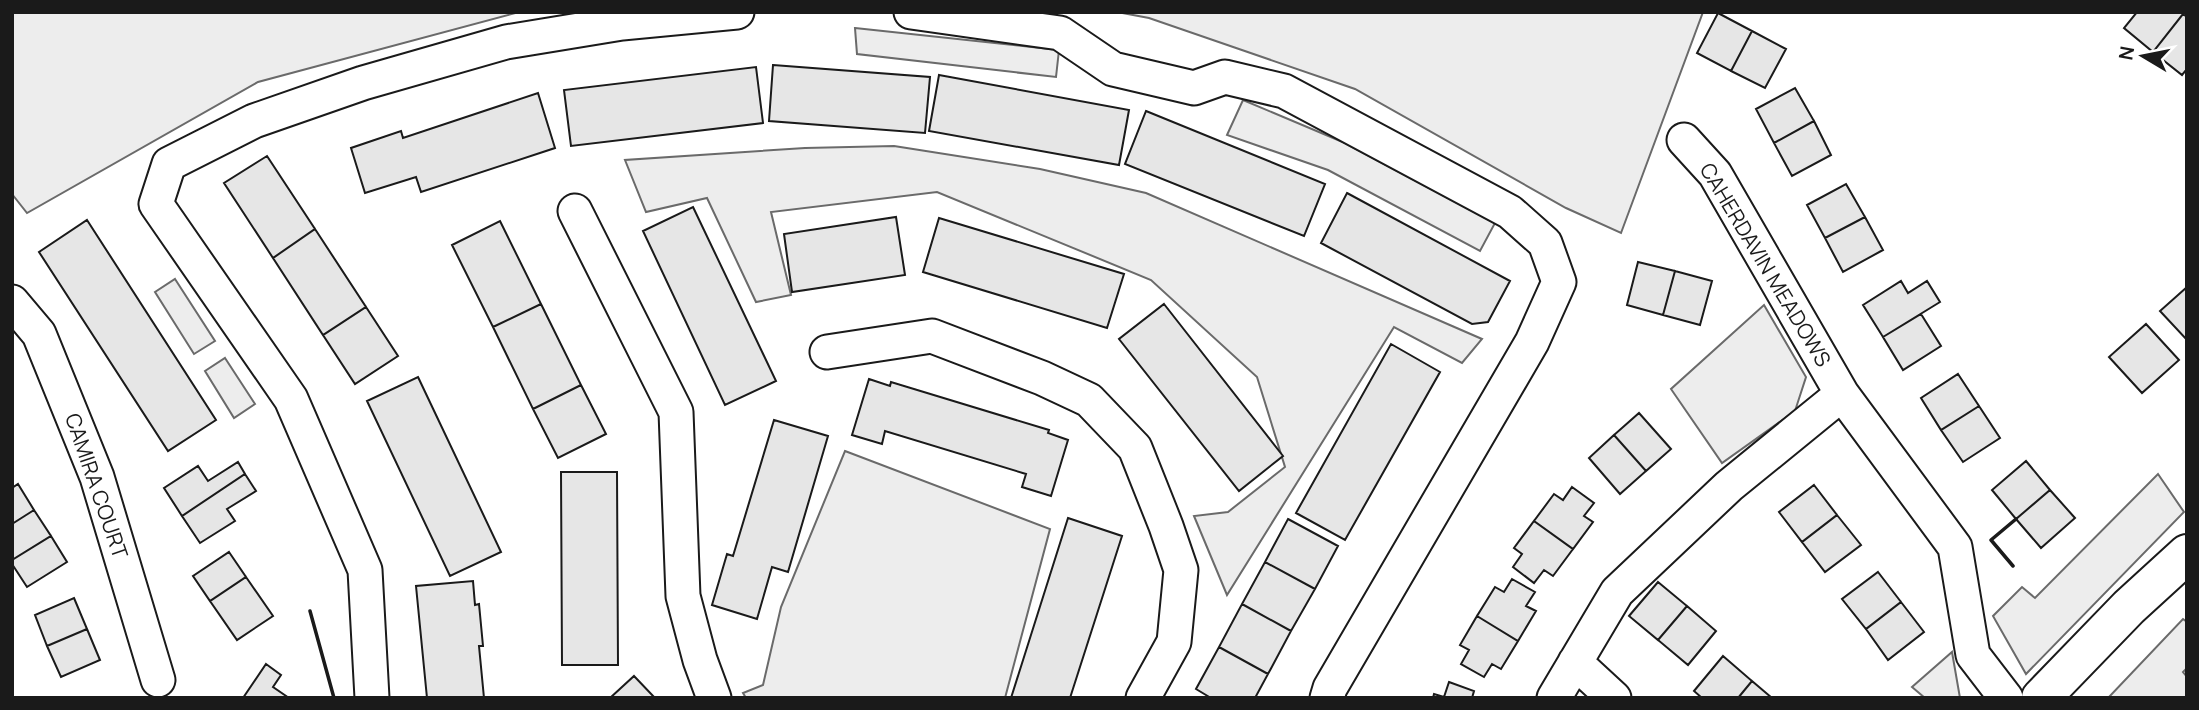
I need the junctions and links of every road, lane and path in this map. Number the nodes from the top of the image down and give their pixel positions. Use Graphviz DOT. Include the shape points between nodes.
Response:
graph roads {
  1 [pos="737,12"];
  2 [pos="911,12"];
  3 [pos="1684,140"];
  4 [pos="575,211"];
  5 [pos="12,302"];
  6 [pos="827,352"];
  7 [pos="1842,394"];
  8 [pos="2187,554"];
  9 [pos="1575,662"];
  10 [pos="158,680"];
  11 [pos="372,698"];
  12 [pos="714,698"];
  13 [pos="1143,698"];
  14 [pos="1327,698"];
  15 [pos="1554,698"];
  16 [pos="1614,698"];
  17 [pos="2006,698"];
  18 [pos="2041,698"];
  1 -- 11 [label="street" via="506,41 254,121 169,164 156,204 291,399 365,570"];
  2 -- 14 [label="street" via="1060,33 1113,69 1194,88 1225,77 1284,91 1510,212 1545,243 1559,282 1532,342"];
  3 -- 7 [label="street, CAHERDAVIN MEADOWS" via="1715,174"];
  4 -- 12 [label="street" via="676,411 682,596"];
  5 -- 10 [label="street, CAMIRA COURT" via="38,334 97,477"];
  6 -- 13 [label="street" via="932,336 1089,400 1135,449 1181,570 1174,642"];
  7 -- 9 [label="street" via="1729,486 1617,592"];
  7 -- 17 [label="street, CAHERDAVIN MEADOWS" via="1955,547 1973,655"];
  8 -- 18 [label="street"];
  9 -- 15 [label="street"];
  9 -- 16 [label="street"];
}
